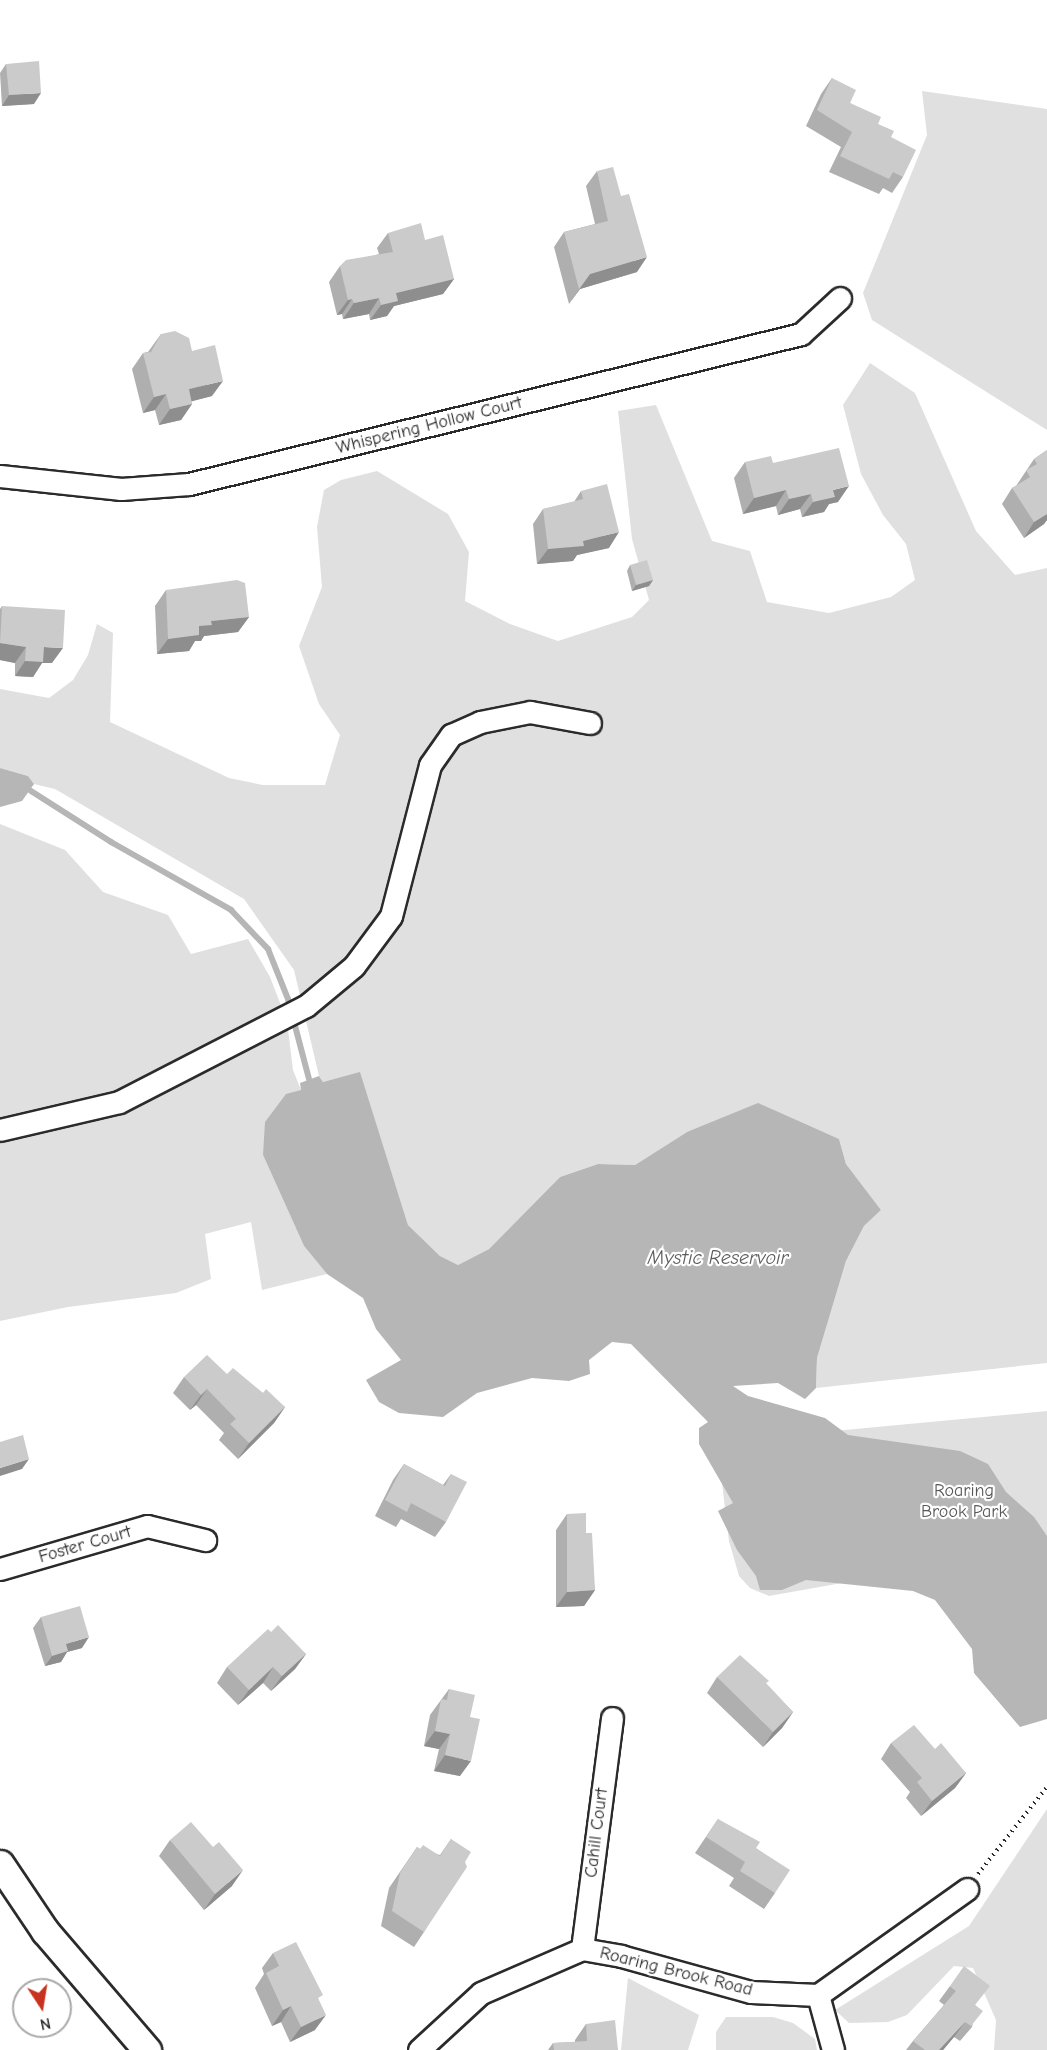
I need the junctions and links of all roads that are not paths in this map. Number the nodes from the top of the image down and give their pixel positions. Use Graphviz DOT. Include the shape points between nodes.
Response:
graph roads {
  1 [pos="840,298"];
  2 [pos="0,476"];
  3 [pos="590,723"];
  4 [pos="0,1130"];
  5 [pos="205,1540"];
  6 [pos="0,1569"];
  7 [pos="612,1718"];
  8 [pos="0,1864"];
  9 [pos="967,1889"];
  10 [pos="582,1949"];
  11 [pos="818,1995"];
  12 [pos="144,2049"];
  13 [pos="419,2050"];
  14 [pos="833,2050"];
  1 -- 2 [label="street, Whispering Hollow Court" via="801,334 189,484 122,489"];
  3 -- 4 [label="street" via="530,712 480,722 451,735 430,765 391,916 354,966 306,1006 119,1102"];
  5 -- 6 [label="street, Foster Court" via="147,1526"];
  7 -- 10 [label="street, Cahill Court"];
  8 -- 12 [label="main road" via="45,1931"];
  9 -- 11 [label="street"];
  10 -- 11 [label="street, Roaring Brook Road" via="751,1992"];
  10 -- 13 [label="street, Roaring Brook Road" via="481,1993"];
  11 -- 14 [label="street"];
}
